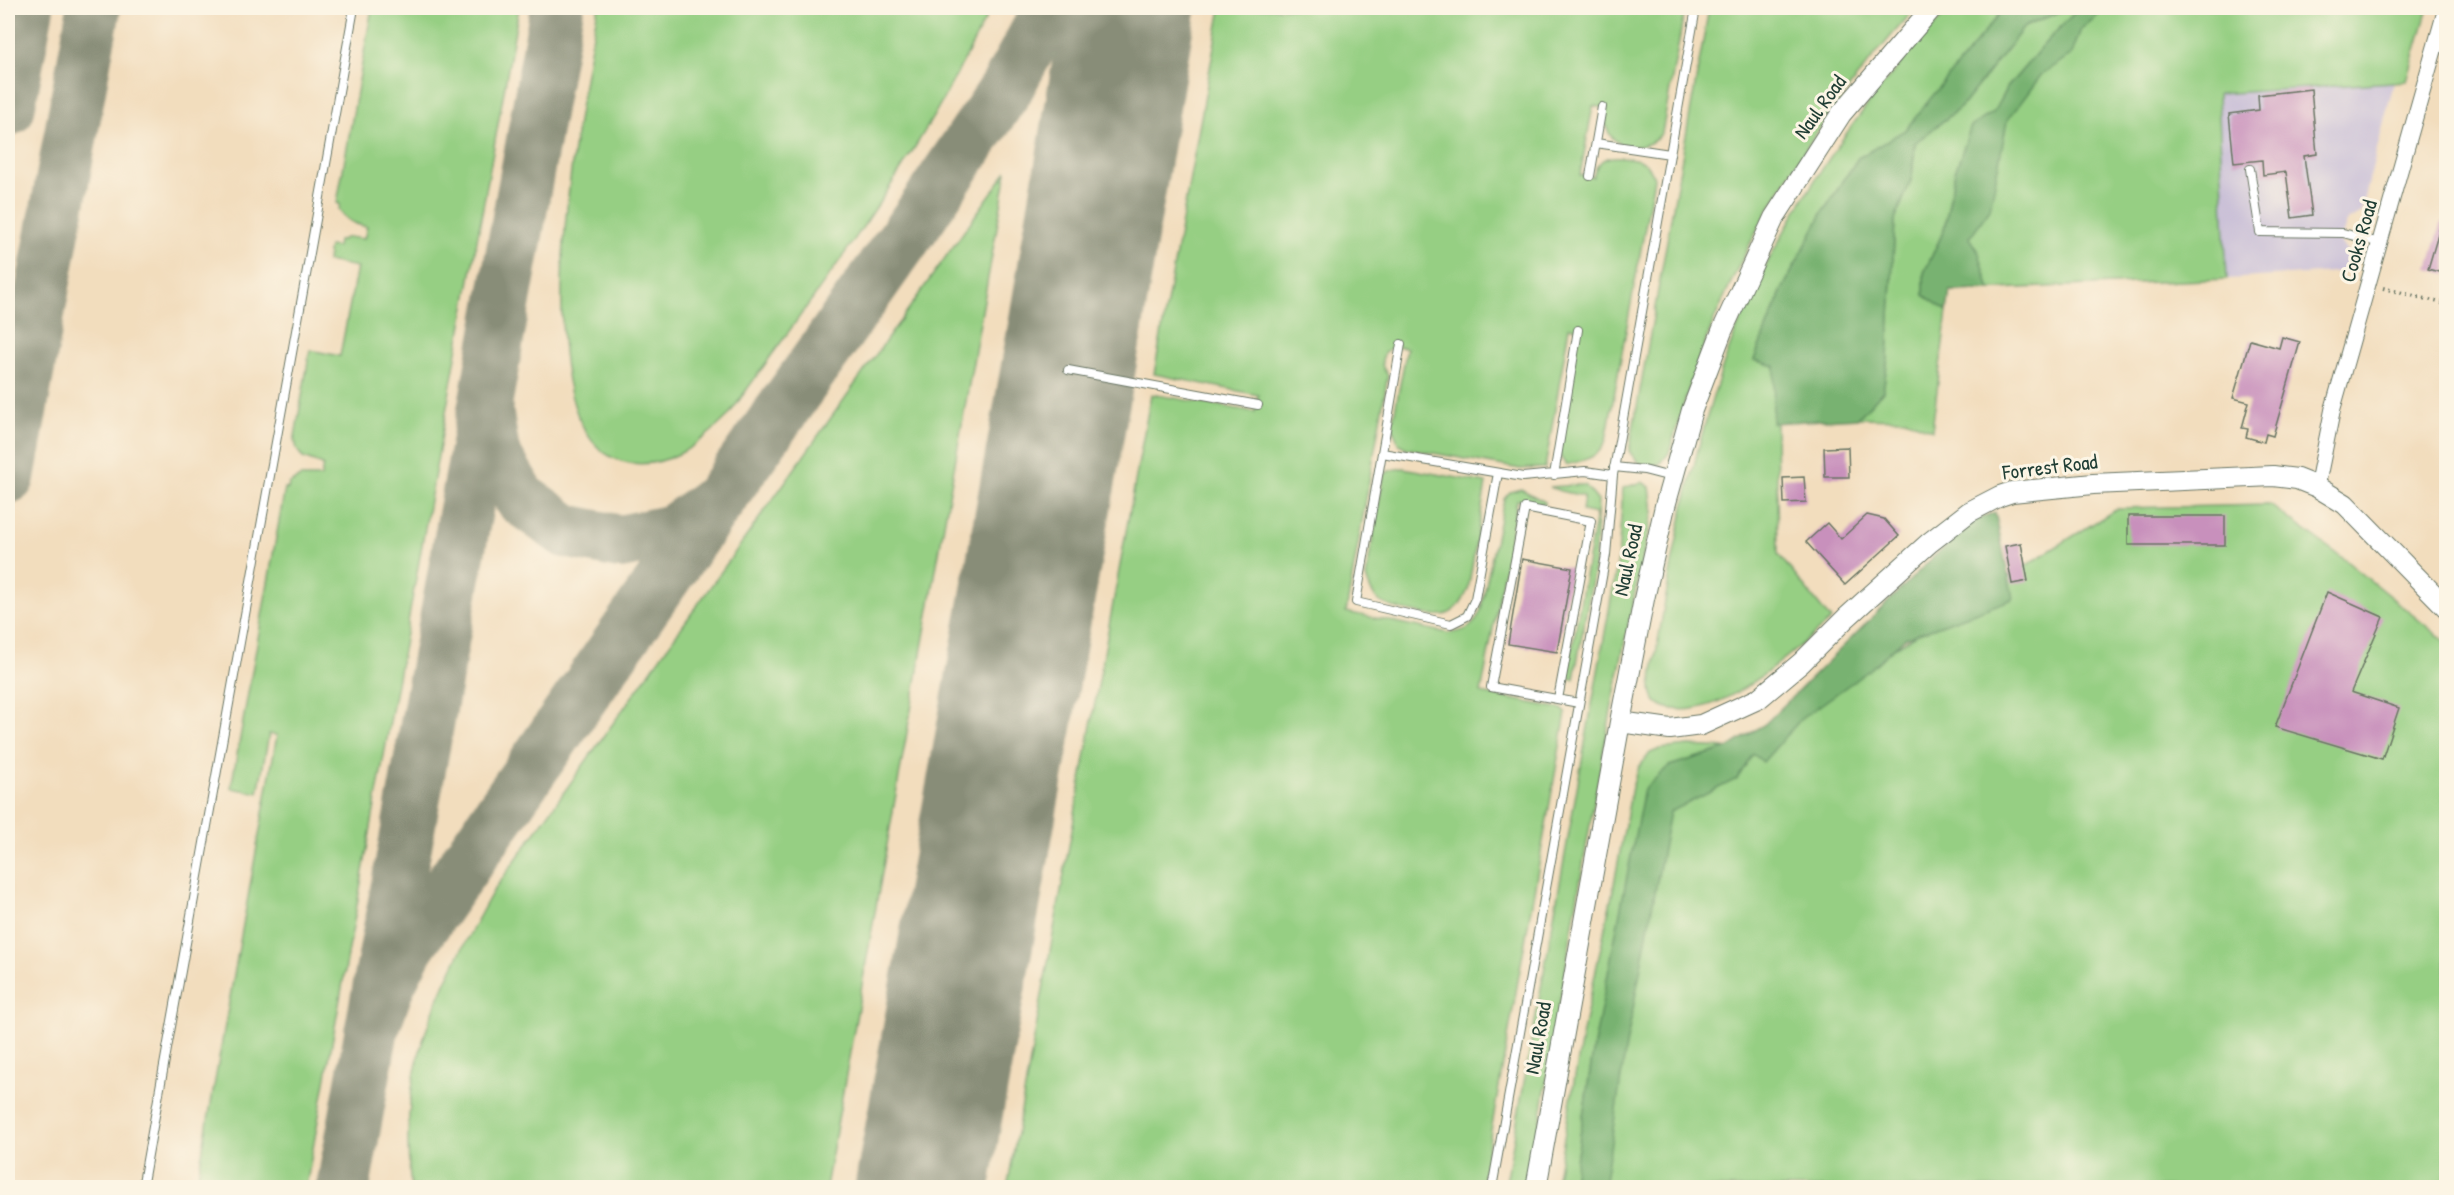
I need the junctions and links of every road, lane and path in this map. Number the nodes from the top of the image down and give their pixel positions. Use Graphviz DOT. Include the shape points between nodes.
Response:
graph roads {
  1 [pos="354,8"];
  2 [pos="1696,8"];
  3 [pos="1932,8"];
  4 [pos="2446,8"];
  5 [pos="1602,107"];
  6 [pos="1596,143"];
  7 [pos="1670,154"];
  8 [pos="2250,169"];
  9 [pos="1590,176"];
  10 [pos="2380,243"];
  11 [pos="2368,284"];
  12 [pos="2446,304"];
  13 [pos="1578,330"];
  14 [pos="1401,344"];
  15 [pos="1068,370"];
  16 [pos="1258,405"];
  17 [pos="1382,453"];
  18 [pos="1613,471"];
  19 [pos="1498,473"];
  20 [pos="1554,475"];
  21 [pos="1673,478"];
  22 [pos="2317,487"];
  23 [pos="2446,607"];
  24 [pos="1558,699"];
  25 [pos="1579,703"];
  26 [pos="1620,722"];
  27 [pos="142,1188"];
  28 [pos="1492,1188"];
  29 [pos="1536,1188"];
  1 -- 27 [label="lane"];
  2 -- 7 [label="lane"];
  3 -- 21 [label="street, Naul Road" via="1841,114 1774,218 1722,331 1692,410"];
  4 -- 10 [label="street, Cooks Road"];
  5 -- 6 [label="lane"];
  6 -- 7 [label="lane"];
  6 -- 9 [label="lane"];
  7 -- 18 [label="lane"];
  8 -- 10 [label="lane" via="2260,232 2343,233"];
  10 -- 11 [label="street, Cooks Road"];
  11 -- 12 [label="path"];
  11 -- 22 [label="street, Cooks Road" via="2333,408"];
  13 -- 20 [label="lane"];
  14 -- 17 [label="lane"];
  15 -- 16 [label="lane"];
  17 -- 19 [label="lane"];
  17 -- 19 [label="lane" via="1356,602 1450,624 1467,616 1475,599"];
  18 -- 20 [label="lane"];
  18 -- 21 [label="lane" via="1644,470"];
  18 -- 25 [label="lane" via="1606,555"];
  19 -- 20 [label="lane" via="1523,477"];
  21 -- 26 [label="street, Naul Road"];
  22 -- 23 [label="street, Forrest Road" via="2345,504"];
  22 -- 26 [label="street, Forrest Road" via="2297,479 2273,477 2093,484 2000,496 1969,512 1929,543 1758,699 1701,725 1670,729"];
  24 -- 24 [label="lane" via="1491,687 1525,508 1592,520"];
  24 -- 25 [label="lane"];
  25 -- 28 [label="lane"];
  26 -- 29 [label="street, Naul Road"];
}
